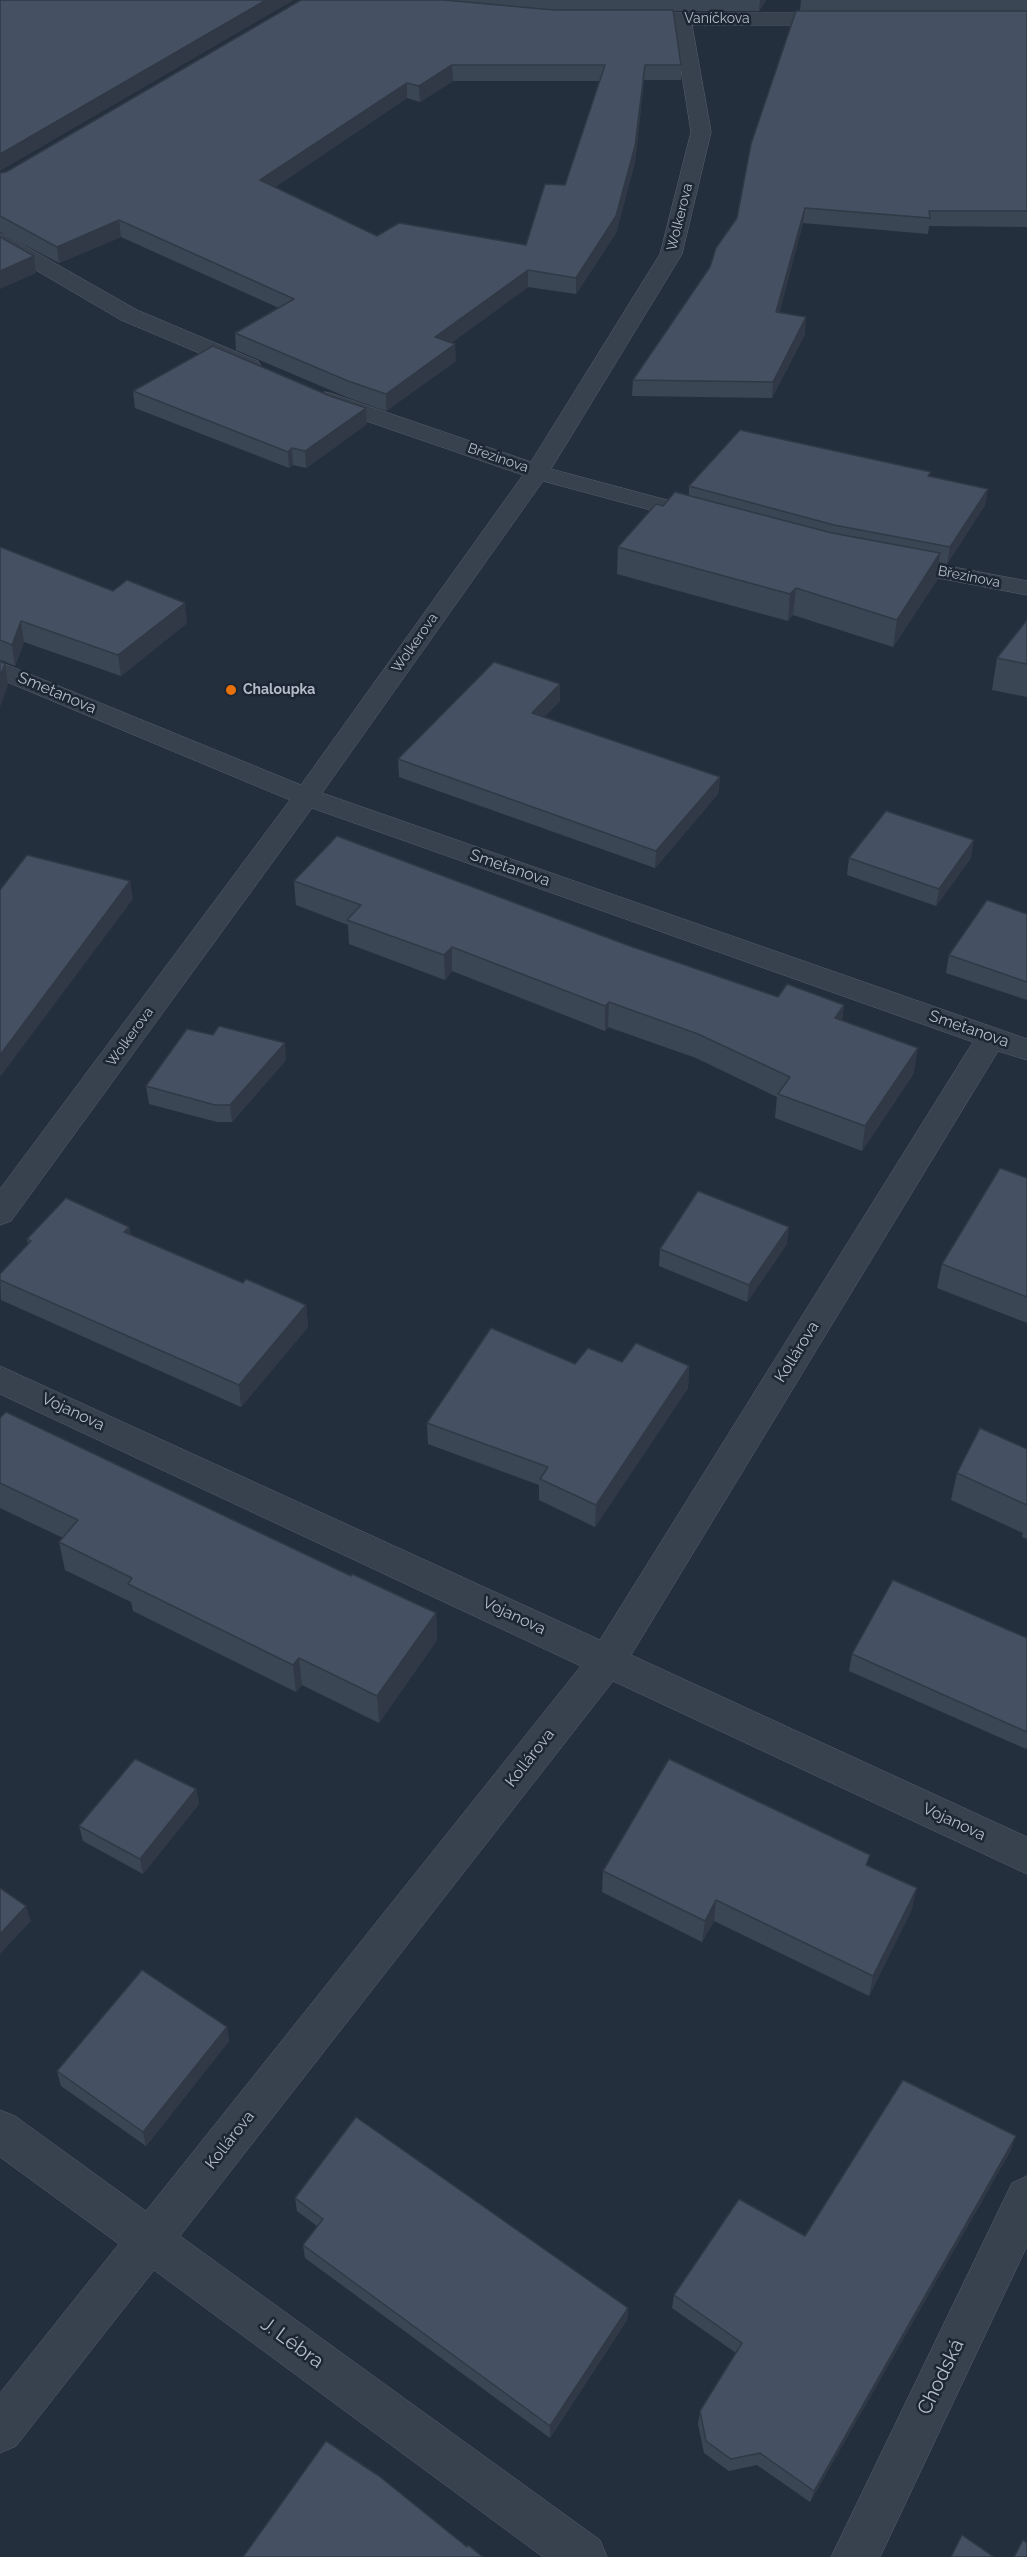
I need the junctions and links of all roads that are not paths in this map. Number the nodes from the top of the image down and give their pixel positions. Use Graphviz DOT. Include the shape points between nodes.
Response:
graph roads {
  1 [pos="647,19"];
  2 [pos="861,19"];
  3 [pos="682,20"];
  4 [pos="0,240"];
  5 [pos="266,373"];
  6 [pos="308,391"];
  7 [pos="537,471"];
  8 [pos="717,521"];
  9 [pos="876,560"];
  10 [pos="1027,588"];
  11 [pos="0,670"];
  12 [pos="306,797"];
  13 [pos="991,1037"];
  14 [pos="1027,1050"];
  15 [pos="0,1214"];
  16 [pos="0,1379"];
  17 [pos="608,1660"];
  18 [pos="1027,1856"];
  19 [pos="0,2131"];
  20 [pos="1027,2198"];
  21 [pos="152,2240"];
  22 [pos="0,2430"];
  23 [pos="583,2557"];
  24 [pos="855,2557"];
  1 -- 3 [label="street, Vaníčkova"];
  2 -- 3 [label="street, Vaníčkova"];
  3 -- 7 [label="street, Wolkerova" via="701,132 671,254"];
  4 -- 5 [label="street" via="129,315"];
  6 -- 7 [label="street, Březinova"];
  7 -- 8 [label="street, Březinova"];
  7 -- 12 [label="street, Wolkerova"];
  9 -- 10 [label="street, Březinova"];
  11 -- 12 [label="street, Smetanova"];
  12 -- 13 [label="street, Smetanova"];
  12 -- 15 [label="street, Wolkerova"];
  13 -- 14 [label="street, Smetanova"];
  13 -- 17 [label="street, Kollárova"];
  16 -- 17 [label="street, Vojanova"];
  17 -- 18 [label="street, Vojanova"];
  17 -- 21 [label="street, Kollárova"];
  19 -- 21 [label="street, J. Lébra"];
  20 -- 24 [label="street, Chodská"];
  21 -- 22 [label="street, Kollárova"];
  21 -- 23 [label="street, J. Lébra"];
}
